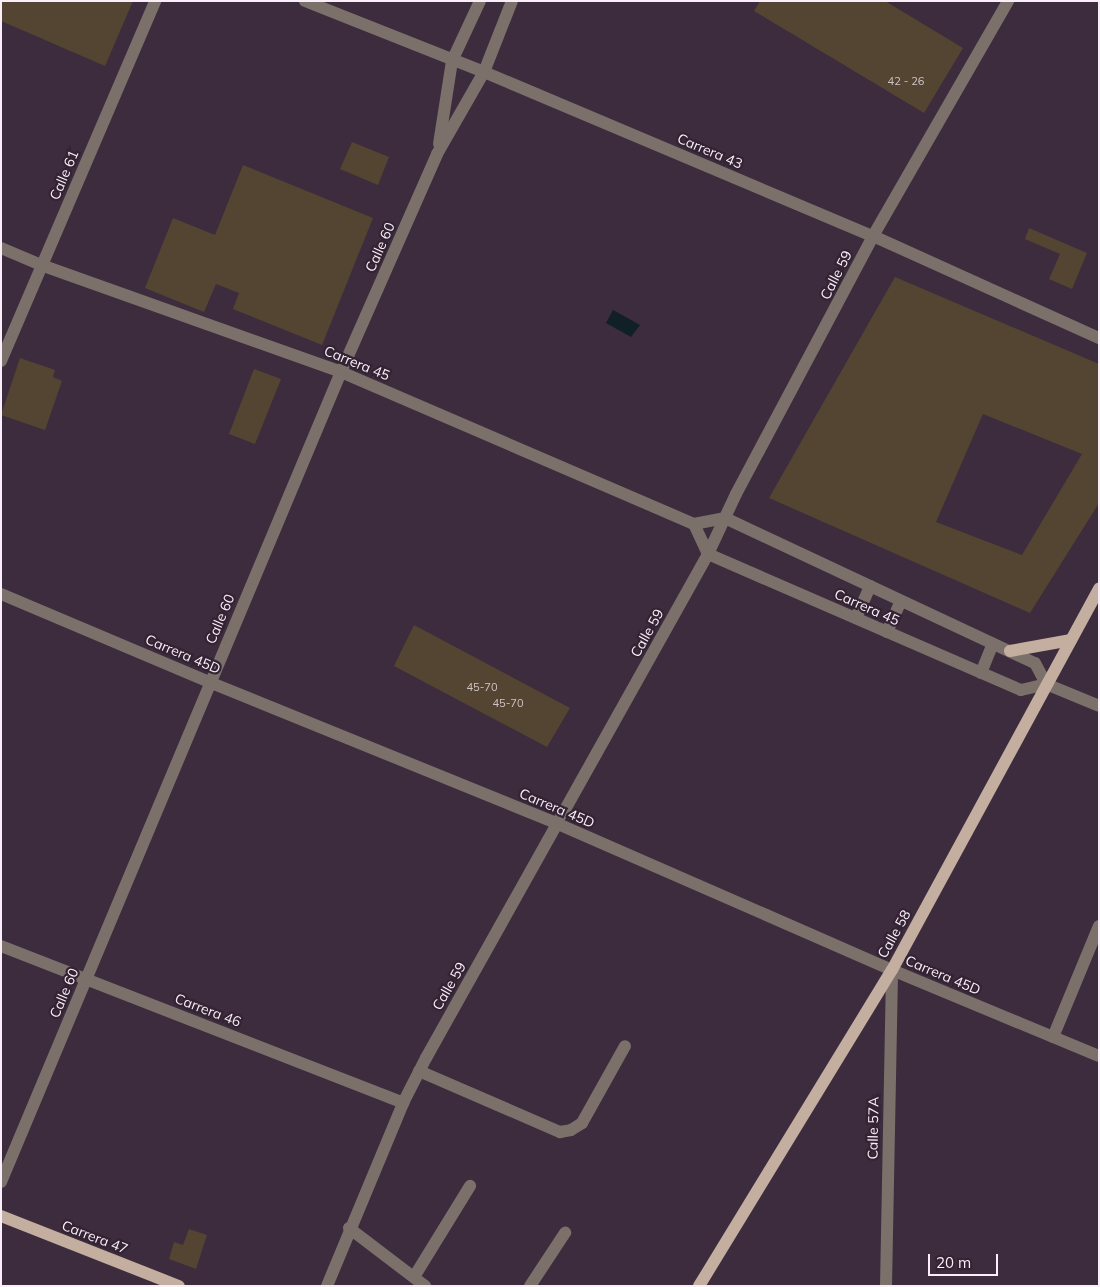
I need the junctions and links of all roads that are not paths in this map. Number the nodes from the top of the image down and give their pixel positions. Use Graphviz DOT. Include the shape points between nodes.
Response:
graph roads {
  1 [pos="155,1"];
  2 [pos="305,1"];
  3 [pos="480,1"];
  4 [pos="512,1"];
  5 [pos="1008,1"];
  6 [pos="452,61"];
  7 [pos="484,72"];
  8 [pos="437,154"];
  9 [pos="873,236"];
  10 [pos="1,248"];
  11 [pos="41,265"];
  12 [pos="1099,338"];
  13 [pos="1,361"];
  14 [pos="341,372"];
  15 [pos="725,518"];
  16 [pos="694,524"];
  17 [pos="708,554"];
  18 [pos="870,586"];
  19 [pos="1099,588"];
  20 [pos="1,594"];
  21 [pos="901,601"];
  22 [pos="856,618"];
  23 [pos="888,632"];
  24 [pos="1071,640"];
  25 [pos="993,644"];
  26 [pos="1010,651"];
  27 [pos="981,673"];
  28 [pos="209,682"];
  29 [pos="1046,684"];
  30 [pos="1099,706"];
  31 [pos="558,824"];
  32 [pos="1099,926"];
  33 [pos="1,946"];
  34 [pos="892,970"];
  35 [pos="86,979"];
  36 [pos="1053,1038"];
  37 [pos="625,1046"];
  38 [pos="1099,1056"];
  39 [pos="419,1071"];
  40 [pos="403,1103"];
  41 [pos="1,1182"];
  42 [pos="470,1186"];
  43 [pos="1,1216"];
  44 [pos="349,1228"];
  45 [pos="565,1233"];
  46 [pos="414,1277"];
  47 [pos="179,1286"];
  48 [pos="327,1286"];
  49 [pos="425,1286"];
  50 [pos="530,1286"];
  51 [pos="699,1286"];
  52 [pos="886,1286"];
  1 -- 11 [label="street, Calle 61"];
  2 -- 6 [label="street, Carrera 43"];
  3 -- 6 [label="street, Calle 60"];
  4 -- 7 [label="street, Calle 60"];
  5 -- 9 [label="street, Calle 59"];
  6 -- 7 [label="street, Carrera 43"];
  6 -- 8 [label="street, Calle 60"];
  7 -- 8 [label="street, Calle 60"];
  7 -- 9 [label="street, Carrera 43"];
  8 -- 14 [label="street, Calle 60"];
  9 -- 12 [label="street, Carrera 43"];
  9 -- 15 [label="street, Calle 59"];
  10 -- 11 [label="street, Carrera 45"];
  11 -- 13 [label="street, Calle 61"];
  11 -- 14 [label="street, Carrera 45"];
  14 -- 16 [label="street, Carrera 45"];
  14 -- 28 [label="street, Calle 60"];
  15 -- 16 [label="street"];
  15 -- 17 [label="street, Calle 59"];
  15 -- 18 [label="street, Carrera 45"];
  16 -- 17 [label="street"];
  17 -- 22 [label="street, Carrera 45"];
  17 -- 31 [label="street, Calle 59"];
  18 -- 21 [label="street, Carrera 45"];
  18 -- 22 [label="street"];
  19 -- 24 [label="main road, Calle 58"];
  20 -- 28 [label="street, Carrera 45D"];
  21 -- 23 [label="street"];
  21 -- 25 [label="street, Carrera 45"];
  22 -- 23 [label="street, Carrera 45"];
  23 -- 27 [label="street, Carrera 45"];
  24 -- 26 [label="main road"];
  24 -- 29 [label="main road, Calle 58"];
  25 -- 26 [label="street, Carrera 45"];
  25 -- 27 [label="street"];
  26 -- 29 [label="street, Carrera 45" via="1035,663"];
  27 -- 29 [label="street, Carrera 45" via="1020,690"];
  28 -- 31 [label="street, Carrera 45D"];
  28 -- 35 [label="street, Calle 60"];
  29 -- 30 [label="street"];
  29 -- 34 [label="main road, Calle 58"];
  31 -- 34 [label="street, Carrera 45D"];
  31 -- 39 [label="street, Calle 59"];
  32 -- 36 [label="street"];
  33 -- 35 [label="street, Carrera 46"];
  34 -- 36 [label="street, Carrera 45D"];
  34 -- 51 [label="main road, Calle 58"];
  34 -- 52 [label="street, Calle 57A"];
  35 -- 40 [label="street, Carrera 46"];
  35 -- 41 [label="street, Calle 60"];
  36 -- 38 [label="street, Carrera 45D"];
  37 -- 39 [label="street" via="582,1123 560,1132"];
  39 -- 40 [label="street, Calle 59"];
  40 -- 44 [label="street, Calle 59"];
  42 -- 46 [label="street"];
  43 -- 47 [label="main road, Carrera 47"];
  44 -- 46 [label="street"];
  44 -- 48 [label="street, Calle 59"];
  45 -- 50 [label="street"];
  46 -- 49 [label="street"];
}
